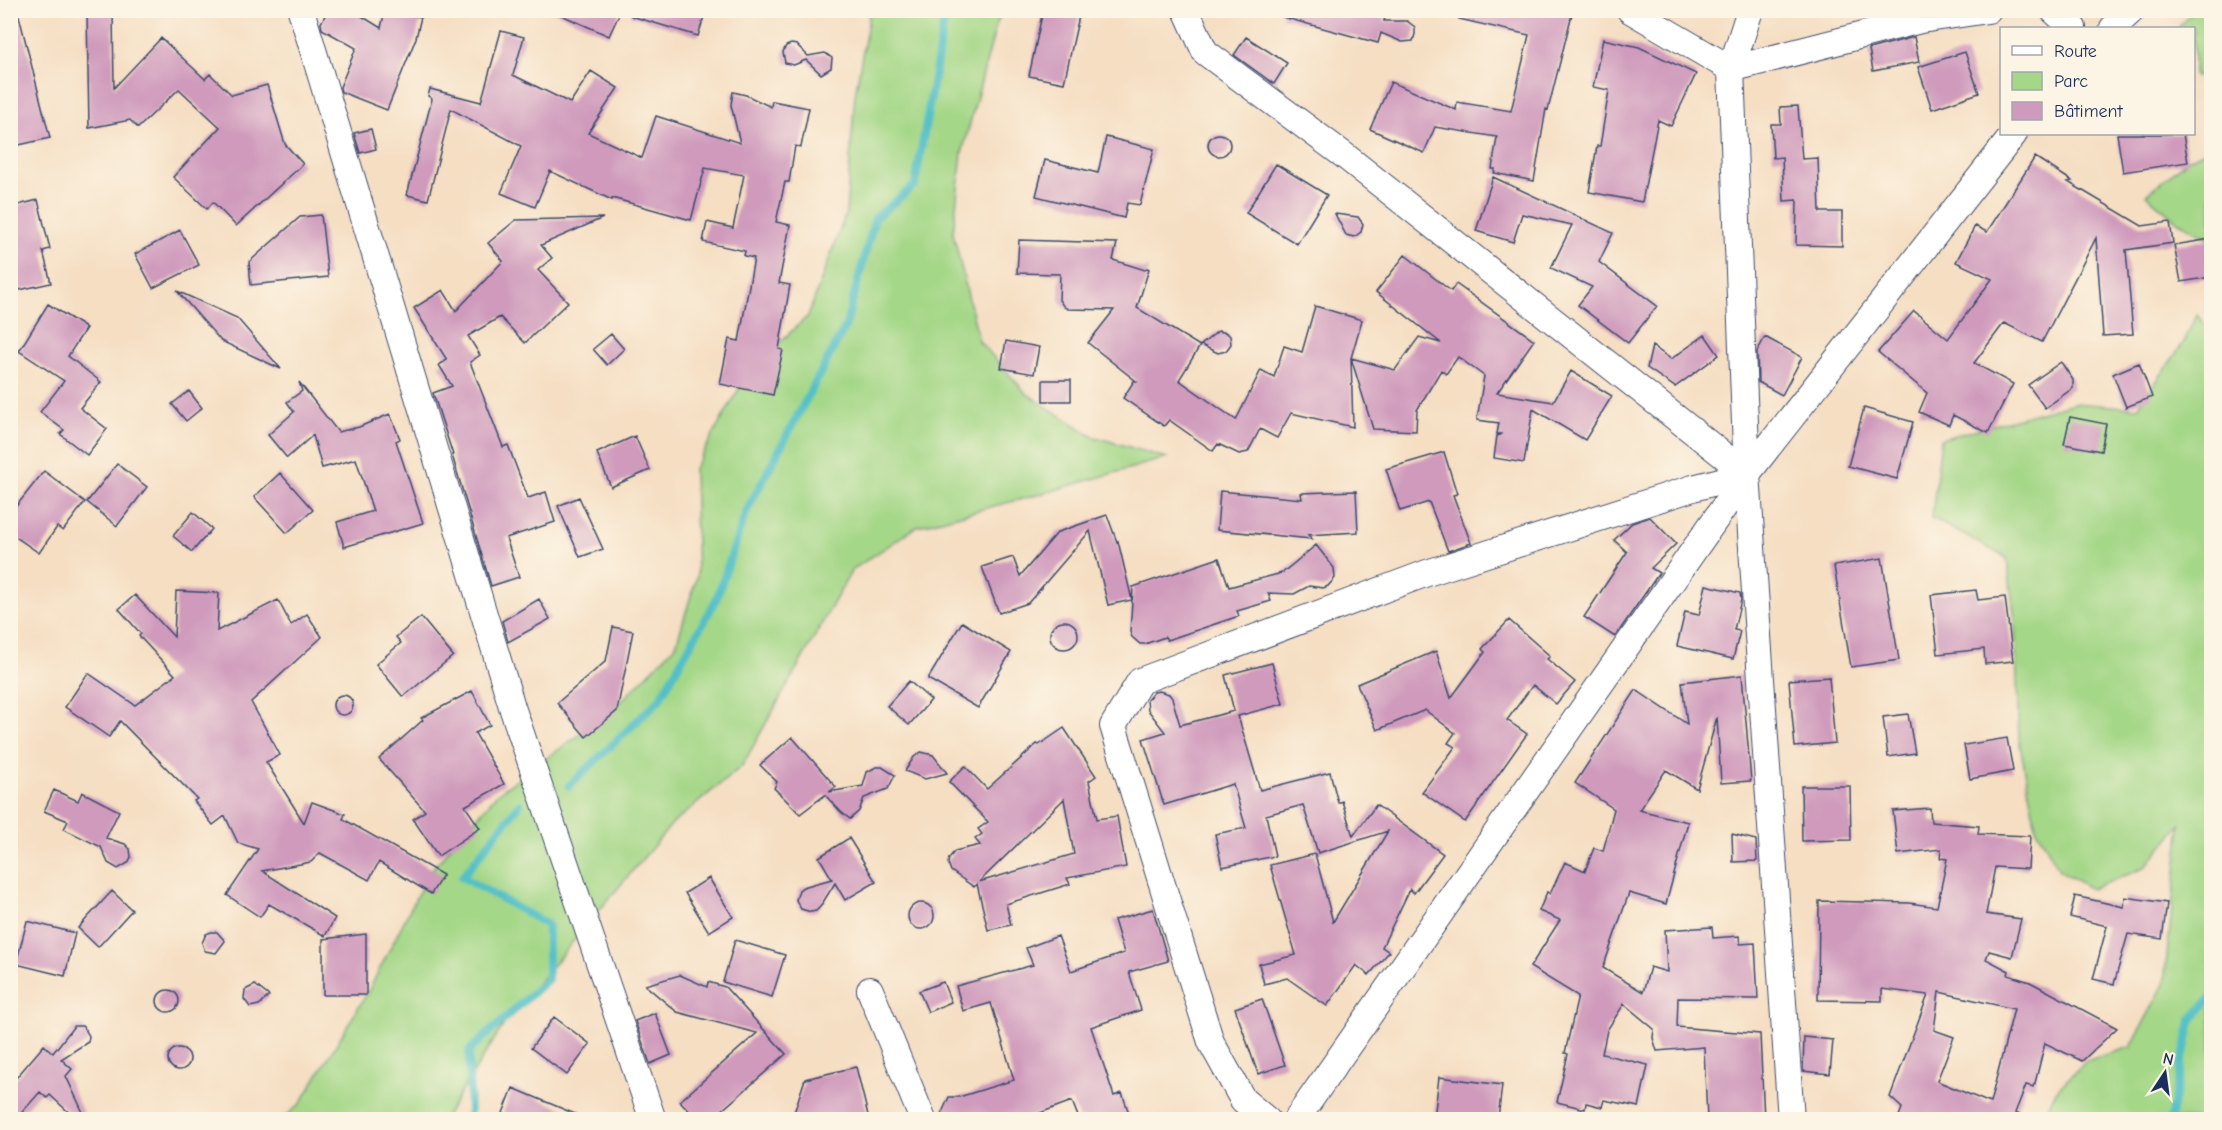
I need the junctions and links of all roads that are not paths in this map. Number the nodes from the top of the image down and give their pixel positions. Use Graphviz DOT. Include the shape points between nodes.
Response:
graph roads {
  1 [pos="301,10"];
  2 [pos="1186,10"];
  3 [pos="1630,10"];
  4 [pos="1750,10"];
  5 [pos="1988,10"];
  6 [pos="2053,10"];
  7 [pos="2132,10"];
  8 [pos="2072,27"];
  9 [pos="2114,27"];
  10 [pos="1731,69"];
  11 [pos="2013,135"];
  12 [pos="1747,474"];
  13 [pos="870,990"];
  14 [pos="653,1119"];
  15 [pos="922,1119"];
  16 [pos="1267,1119"];
  17 [pos="1296,1119"];
  18 [pos="1791,1119"];
  1 -- 14 [label="street" via="513,710"];
  2 -- 12 [label="street" via="1204,52 1345,156"];
  3 -- 10 [label="street"];
  4 -- 10 [label="street"];
  5 -- 10 [label="street" via="1920,20"];
  6 -- 8 [label="street"];
  7 -- 9 [label="street"];
  10 -- 12 [label="street"];
  11 -- 12 [label="street"];
  12 -- 16 [label="street" via="1427,573 1140,681 1113,726 1211,1042 1243,1100"];
  12 -- 17 [label="street"];
  12 -- 18 [label="street"];
  13 -- 15 [label="street"];
}
